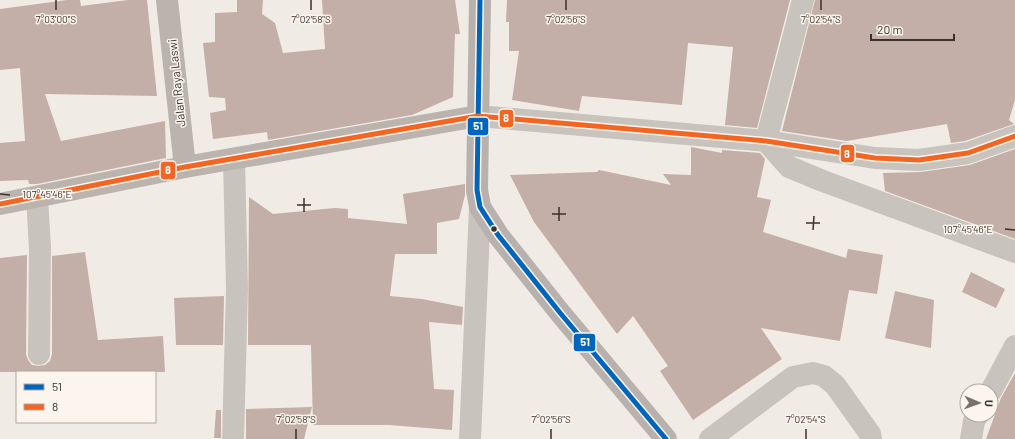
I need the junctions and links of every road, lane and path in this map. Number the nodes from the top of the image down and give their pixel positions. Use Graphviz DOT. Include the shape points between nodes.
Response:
graph roads {
  1 [pos="167,0"];
  2 [pos="480,0"];
  3 [pos="803,0"];
  4 [pos="478,123"];
  5 [pos="1015,136"];
  6 [pos="766,141"];
  7 [pos="234,159"];
  8 [pos="185,167"];
  9 [pos="37,198"];
  10 [pos="479,198"];
  11 [pos="0,204"];
  12 [pos="1015,252"];
  13 [pos="1015,346"];
  14 [pos="38,354"];
  15 [pos="995,383"];
  16 [pos="974,423"];
  17 [pos="233,439"];
  18 [pos="470,439"];
  19 [pos="666,439"];
  20 [pos="710,439"];
  21 [pos="871,439"];
  22 [pos="971,439"];
  1 -- 8 [label="main road, Jalan Raya Laswi"];
  2 -- 4 [label="main road"];
  3 -- 6 [label="street"];
  4 -- 6 [label="street"];
  4 -- 7 [label="main road"];
  4 -- 10 [label="main road"];
  5 -- 6 [label="street" via="968,153 919,160 875,158"];
  6 -- 12 [label="street" via="789,167 823,182"];
  7 -- 8 [label="main road"];
  7 -- 17 [label="street" via="237,288"];
  8 -- 9 [label="main road"];
  9 -- 11 [label="main road"];
  9 -- 14 [label="street" via="40,248"];
  10 -- 18 [label="street"];
  10 -- 19 [label="main road" via="516,259"];
  13 -- 15 [label="street"];
  16 -- 22 [label="street"];
  20 -- 21 [label="street" via="793,377 813,373 824,376 835,385"];
}
